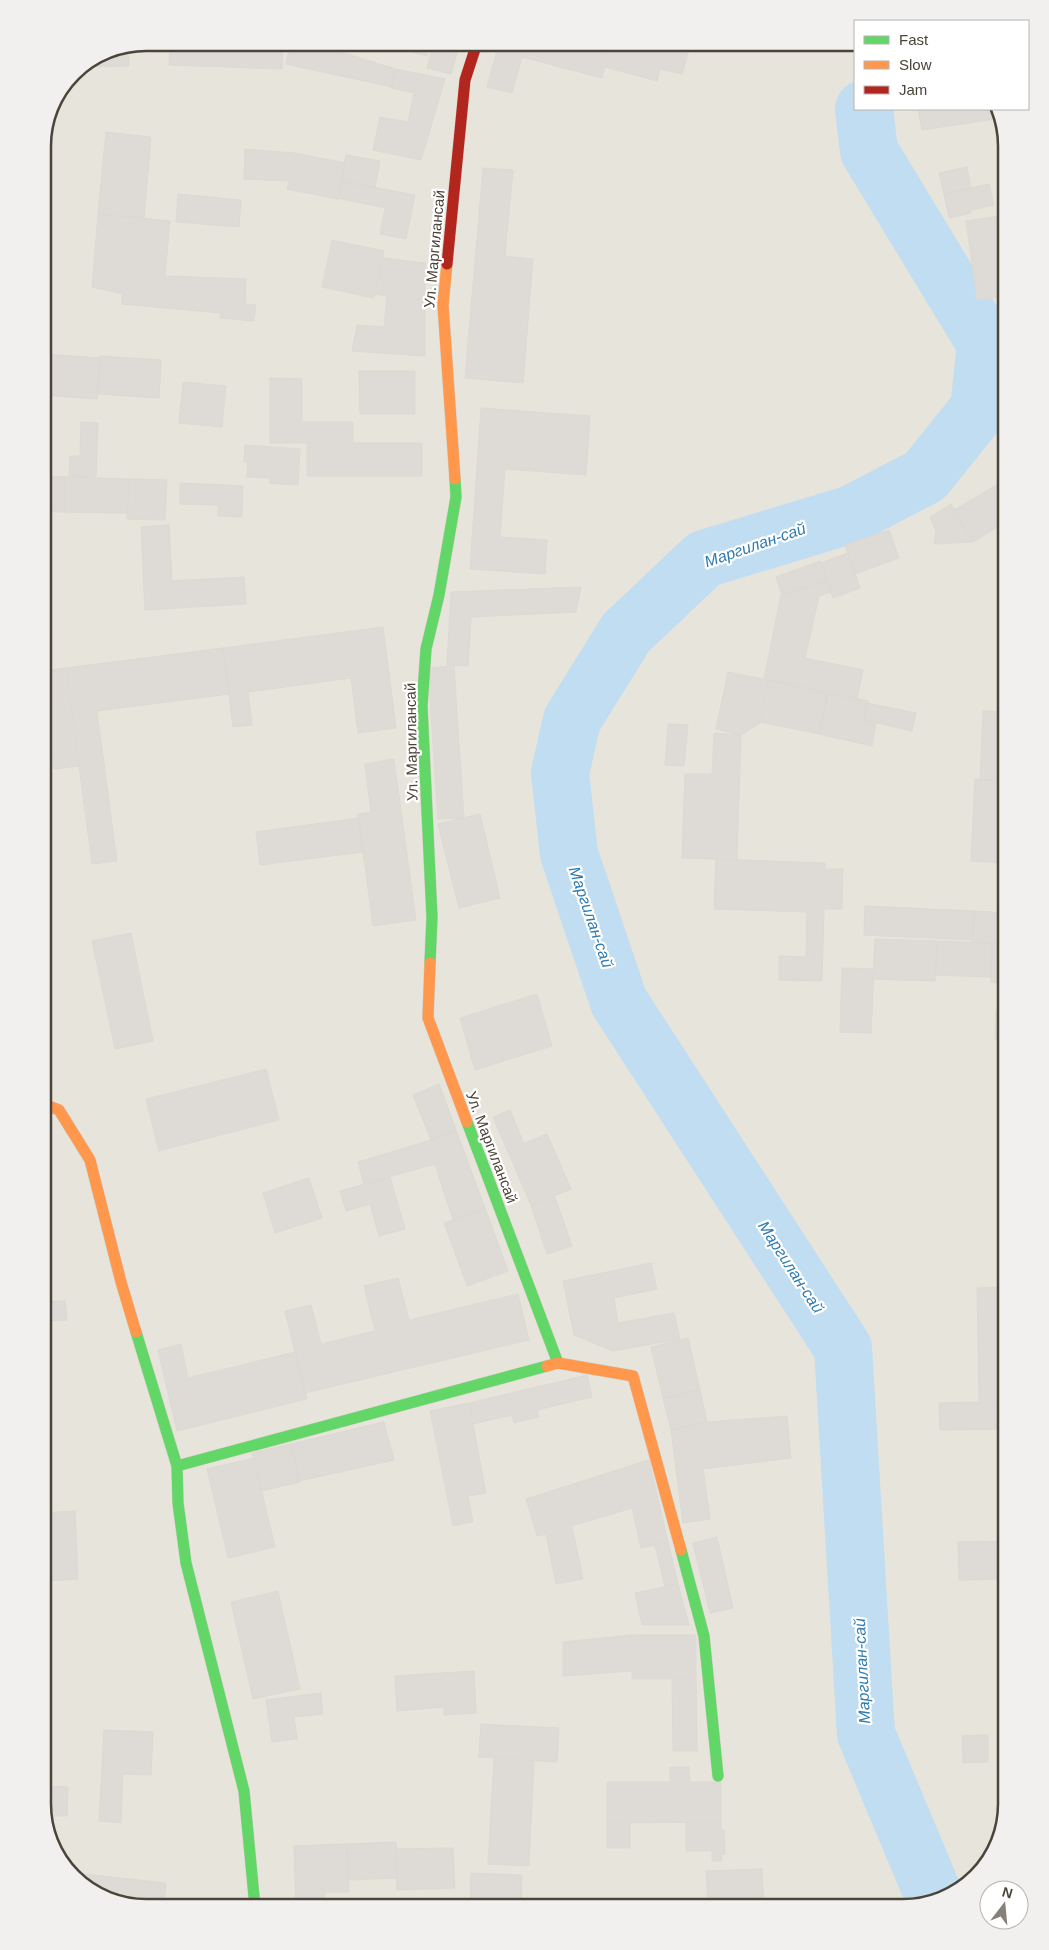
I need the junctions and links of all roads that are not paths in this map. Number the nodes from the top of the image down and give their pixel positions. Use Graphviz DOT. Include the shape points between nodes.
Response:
graph roads {
  1 [pos="474,51"];
  2 [pos="51,1107"];
  3 [pos="558,1362"];
  4 [pos="176,1466"];
  5 [pos="718,1776"];
  6 [pos="254,1899"];
  1 -- 3 [label="street, Ул. Маргилансай" via="465,80 443,305 456,497 426,649 422,706 432,917 428,1018"];
  2 -- 4 [label="street" via="59,1110 90,1160 121,1282"];
  3 -- 4 [label="street"];
  3 -- 5 [label="street" via="633,1376 704,1636"];
  4 -- 6 [label="street" via="186,1563 244,1791"];
}
